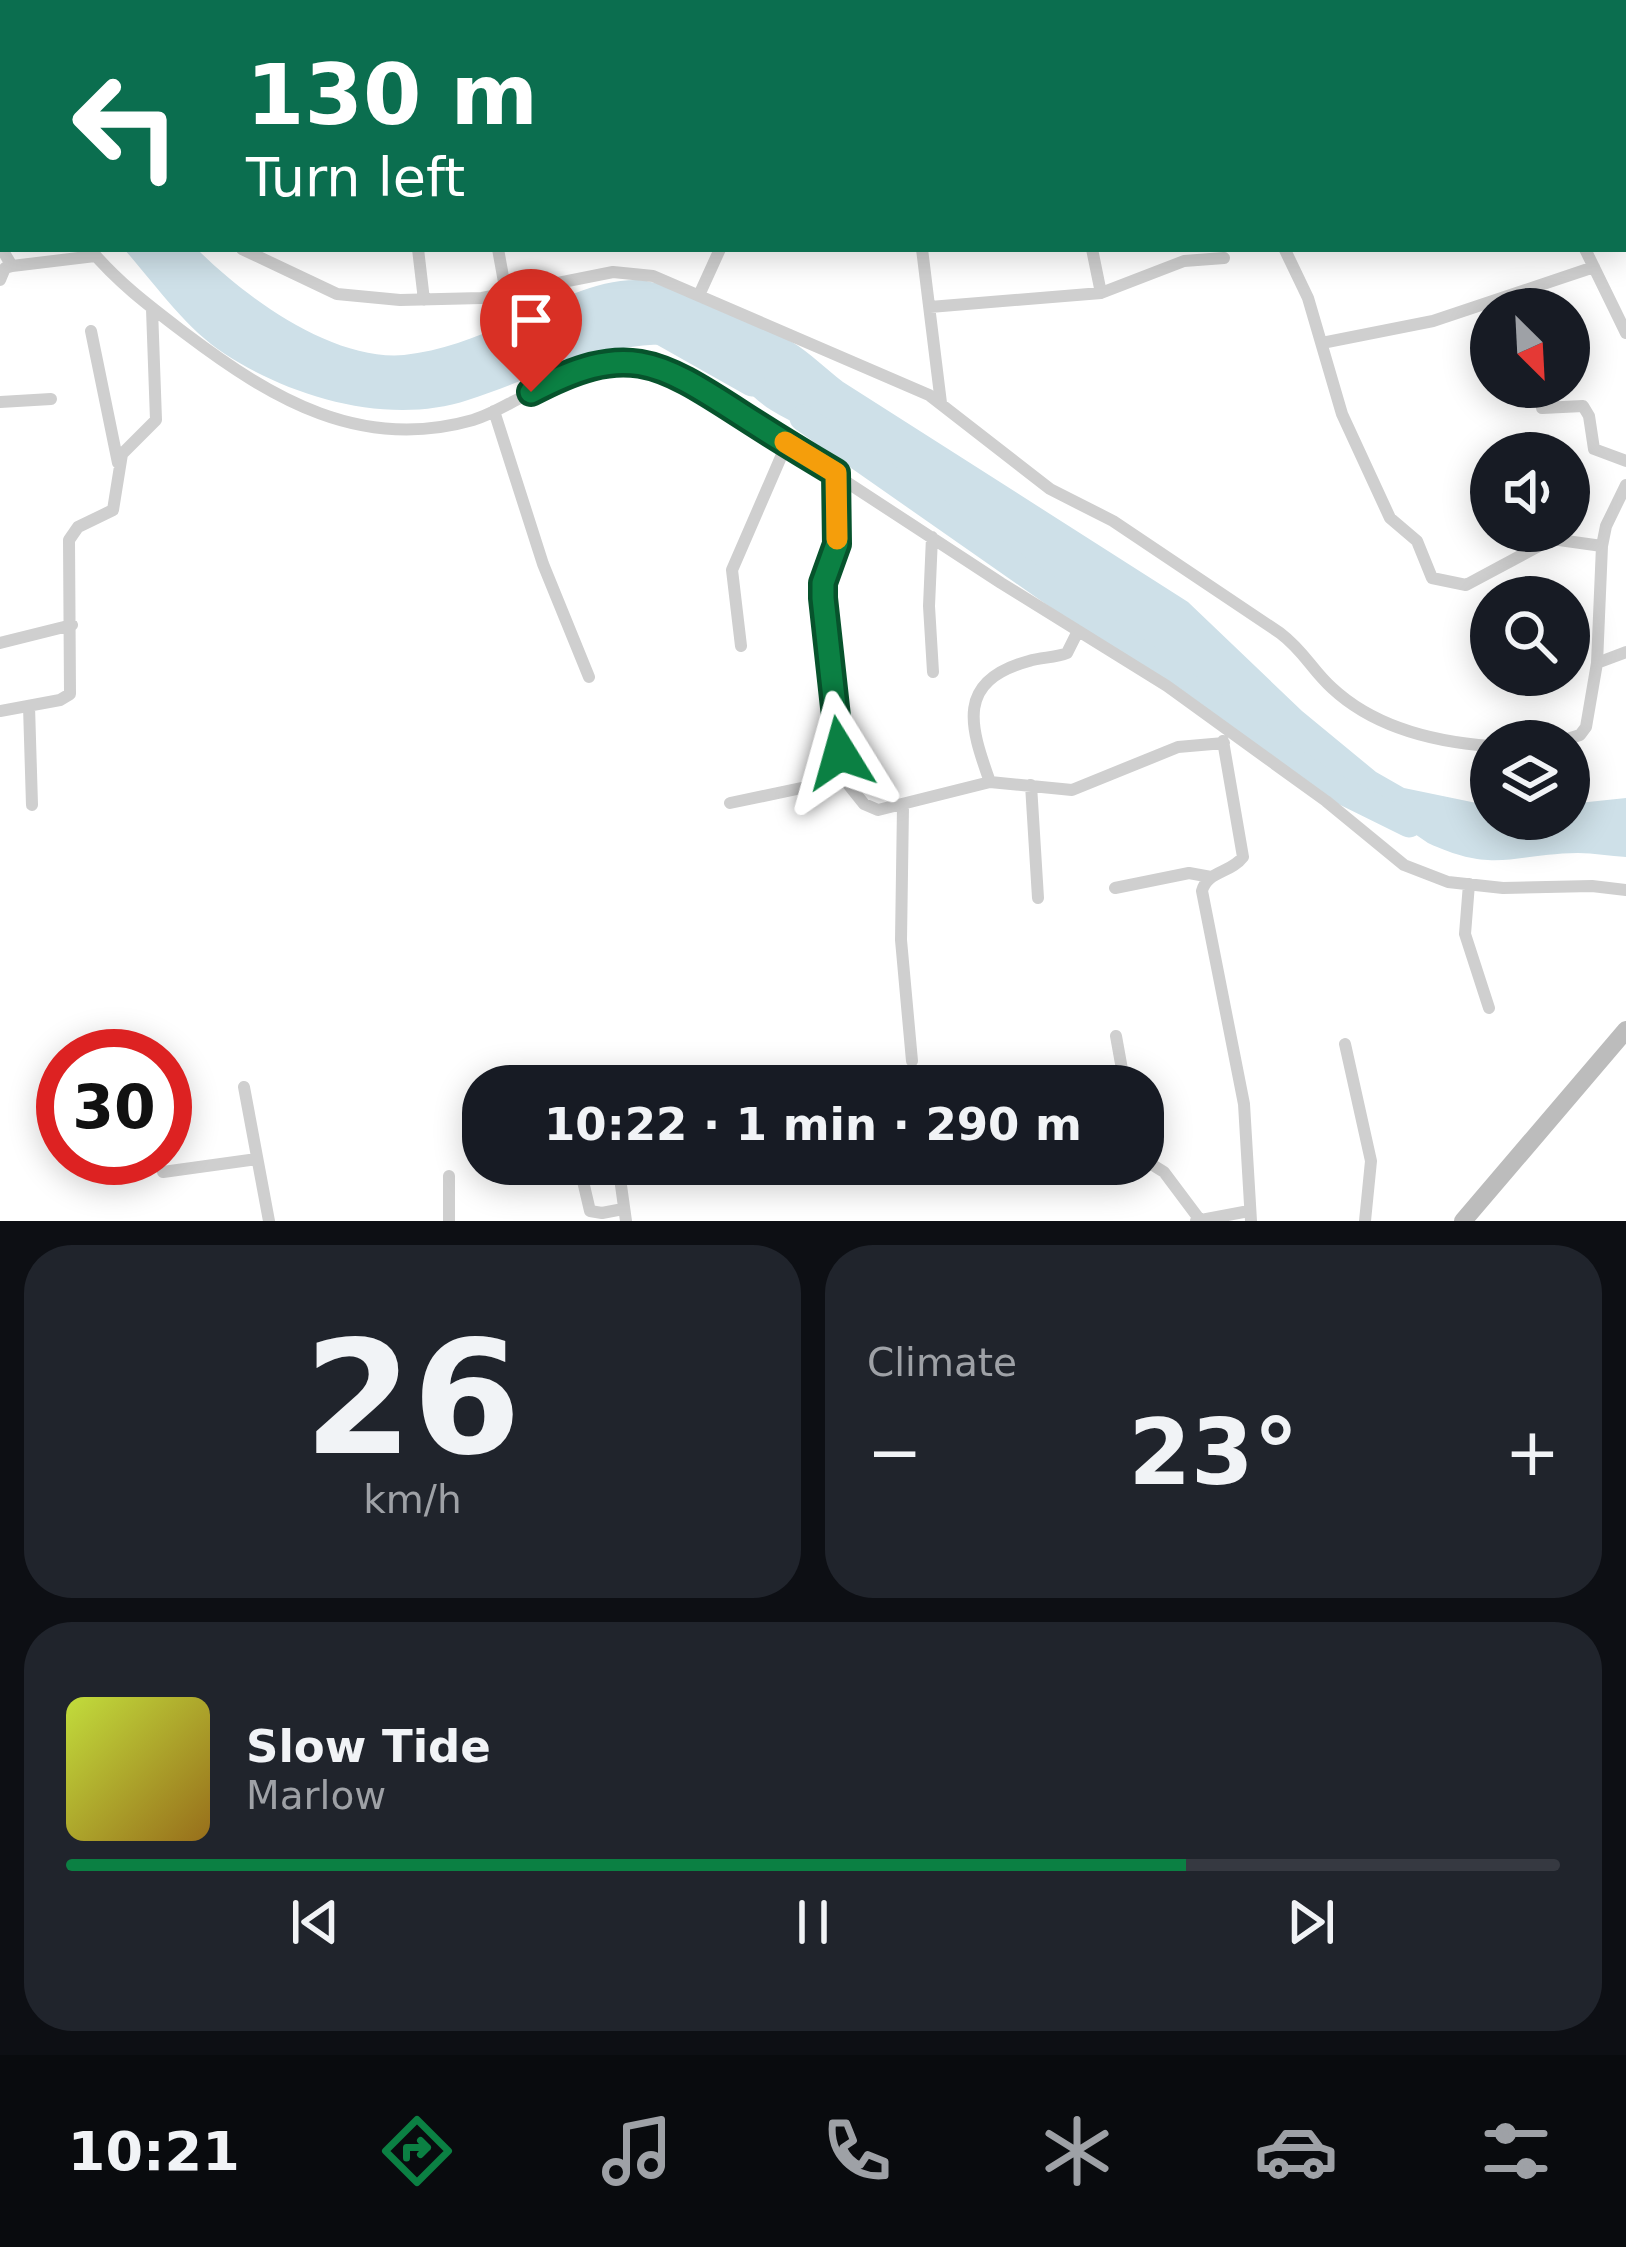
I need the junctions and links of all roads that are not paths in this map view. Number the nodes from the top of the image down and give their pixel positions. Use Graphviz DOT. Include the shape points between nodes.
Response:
graph roads {
  1 [pos="4,252"];
  2 [pos="248,252"];
  3 [pos="418,252"];
  4 [pos="499,252"];
  5 [pos="719,252"];
  6 [pos="922,252"];
  7 [pos="1093,252"];
  8 [pos="1286,252"];
  9 [pos="1586,252"];
  10 [pos="93,253"];
  11 [pos="1224,258"];
  12 [pos="12,266"];
  13 [pos="1594,267"];
  14 [pos="0,280"];
  15 [pos="1101,292"];
  16 [pos="506,293"];
  17 [pos="700,293"];
  18 [pos="424,300"];
  19 [pos="931,307"];
  20 [pos="152,309"];
  21 [pos="91,331"];
  22 [pos="1626,333"];
  23 [pos="1322,343"];
  24 [pos="51,399"];
  25 [pos="0,402"];
  26 [pos="941,403"];
  27 [pos="1584,408"];
  28 [pos="494,411"];
  29 [pos="787,443"];
  30 [pos="1626,461"];
  31 [pos="118,465"];
  32 [pos="836,473"];
  33 [pos="1626,484"];
  34 [pos="932,537"];
  35 [pos="1602,546"];
  36 [pos="72,625"];
  37 [pos="1078,631"];
  38 [pos="0,643"];
  39 [pos="741,646"];
  40 [pos="1626,652"];
  41 [pos="1597,663"];
  42 [pos="933,672"];
  43 [pos="589,677"];
  44 [pos="29,706"];
  45 [pos="0,710"];
  46 [pos="1587,720"];
  47 [pos="1222,726"];
  48 [pos="1224,743"];
  49 [pos="1470,743"];
  50 [pos="844,779"];
  51 [pos="990,782"];
  52 [pos="1031,785"];
  53 [pos="730,803"];
  54 [pos="32,806"];
  55 [pos="903,806"];
  56 [pos="1211,877"];
  57 [pos="1469,884"];
  58 [pos="1114,889"];
  59 [pos="1626,890"];
  60 [pos="1038,898"];
  61 [pos="1489,1008"];
  62 [pos="1626,1030"];
  63 [pos="1115,1036"];
  64 [pos="1345,1044"];
  65 [pos="912,1061"];
  66 [pos="1121,1065"];
  67 [pos="244,1087"];
  68 [pos="257,1159"];
  69 [pos="192,1168"];
  70 [pos="1164,1172"];
  71 [pos="449,1177"];
  72 [pos="582,1185"];
  73 [pos="620,1185"];
  74 [pos="624,1215"];
  75 [pos="1250,1216"];
  76 [pos="269,1221"];
  77 [pos="448,1221"];
  78 [pos="1198,1221"];
  79 [pos="1364,1221"];
  80 [pos="1463,1221"];
  1 -- 12 [label="street"];
  2 -- 18 [label="street" via="337,294"];
  3 -- 18 [label="street"];
  4 -- 16 [label="street"];
  5 -- 17 [label="street"];
  6 -- 19 [label="street"];
  7 -- 15 [label="street"];
  8 -- 23 [label="street"];
  9 -- 13 [label="street"];
  10 -- 12 [label="street"];
  10 -- 20 [label="street"];
  11 -- 15 [label="street" via="1184,261"];
  12 -- 14 [label="street"];
  13 -- 22 [label="street"];
  13 -- 23 [label="street" via="1433,321"];
  15 -- 19 [label="street"];
  16 -- 17 [label="street" via="613,272"];
  16 -- 18 [label="street"];
  17 -- 26 [label="street"];
  19 -- 26 [label="street"];
  20 -- 28 [label="street" via="272,394 331,418 410,430"];
  20 -- 31 [label="street" via="156,420"];
  21 -- 31 [label="street"];
  23 -- 35 [label="street" via="1336,400 1390,518 1417,542 1432,578 1466,585 1552,538"];
  24 -- 25 [label="street"];
  26 -- 49 [label="street" via="1050,489 1113,521 1280,632 1345,698 1415,736"];
  27 -- 30 [label="street" via="1594,449"];
  28 -- 29 [label="street" via="579,369 639,362 694,383"];
  28 -- 43 [label="street"];
  29 -- 32 [label="street"];
  29 -- 39 [label="street" via="731,570"];
  31 -- 36 [label="street" via="113,510 69,540"];
  32 -- 34 [label="street"];
  32 -- 50 [label="street" via="837,544 823,598"];
  33 -- 35 [label="street"];
  34 -- 37 [label="street"];
  34 -- 42 [label="street"];
  35 -- 41 [label="street"];
  36 -- 38 [label="street"];
  36 -- 44 [label="street" via="70,694"];
  37 -- 47 [label="street"];
  37 -- 51 [label="street" via="1067,653 1024,662 975,698 973,734"];
  40 -- 41 [label="street"];
  41 -- 46 [label="street"];
  44 -- 45 [label="street"];
  44 -- 54 [label="street"];
  47 -- 48 [label="street"];
  47 -- 57 [label="street" via="1403,865"];
  48 -- 52 [label="street" via="1178,747 1072,790"];
  48 -- 56 [label="street" via="1243,857"];
  50 -- 53 [label="street"];
  50 -- 55 [label="street" via="869,809"];
  51 -- 52 [label="street"];
  51 -- 55 [label="street"];
  52 -- 60 [label="street"];
  55 -- 65 [label="street" via="901,940"];
  56 -- 58 [label="street" via="1189,873"];
  56 -- 75 [label="street" via="1202,891 1244,1104"];
  57 -- 59 [label="street"];
  57 -- 61 [label="street" via="1466,934"];
  62 -- 80 [label="main road"];
  63 -- 66 [label="street"];
  64 -- 79 [label="street" via="1371,1161"];
  67 -- 68 [label="street"];
  68 -- 69 [label="street"];
  68 -- 76 [label="street"];
  70 -- 78 [label="street"];
  71 -- 77 [label="street"];
  72 -- 74 [label="street" via="590,1211"];
  73 -- 74 [label="street"];
  75 -- 78 [label="street"];
}
